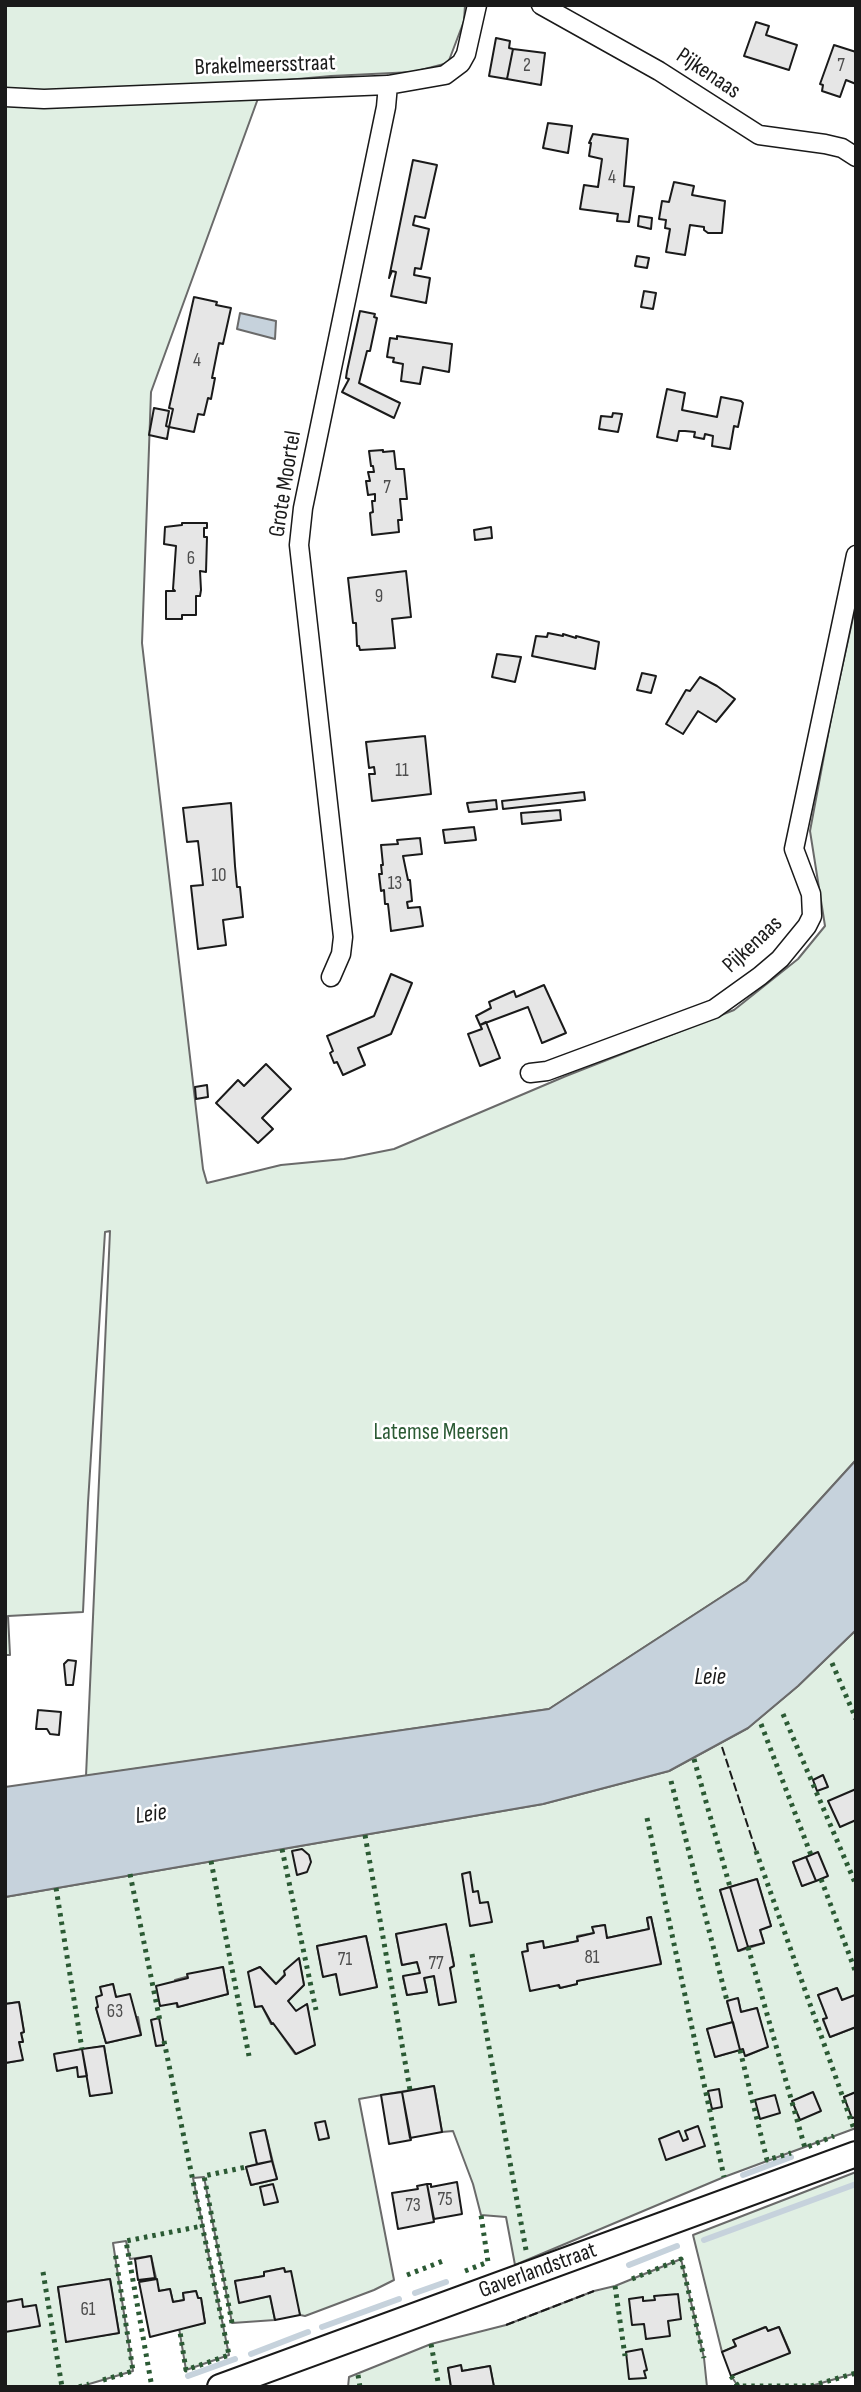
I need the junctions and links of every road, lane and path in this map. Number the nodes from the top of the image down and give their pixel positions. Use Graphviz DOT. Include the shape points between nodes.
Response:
graph roads {
  1 [pos="477,5"];
  2 [pos="541,5"];
  3 [pos="388,85"];
  4 [pos="5,97"];
  5 [pos="856,157"];
  6 [pos="856,555"];
  7 [pos="331,976"];
  8 [pos="530,1073"];
  9 [pos="856,2154"];
  10 [pos="220,2387"];
  1 -- 3 [label="street, Brakelmeersstraat" via="461,63 445,75"];
  2 -- 5 [label="street, Pijkenaas" via="659,71 759,135 825,144"];
  3 -- 4 [label="street, Brakelmeersstraat"];
  3 -- 7 [label="street, Grote Moortel" via="299,545 343,937"];
  6 -- 8 [label="street, Pijkenaas" via="794,849 811,894 812,916 807,926 770,968 714,1009 547,1071"];
  9 -- 10 [label="main road, Gaverlandstraat"];
}
